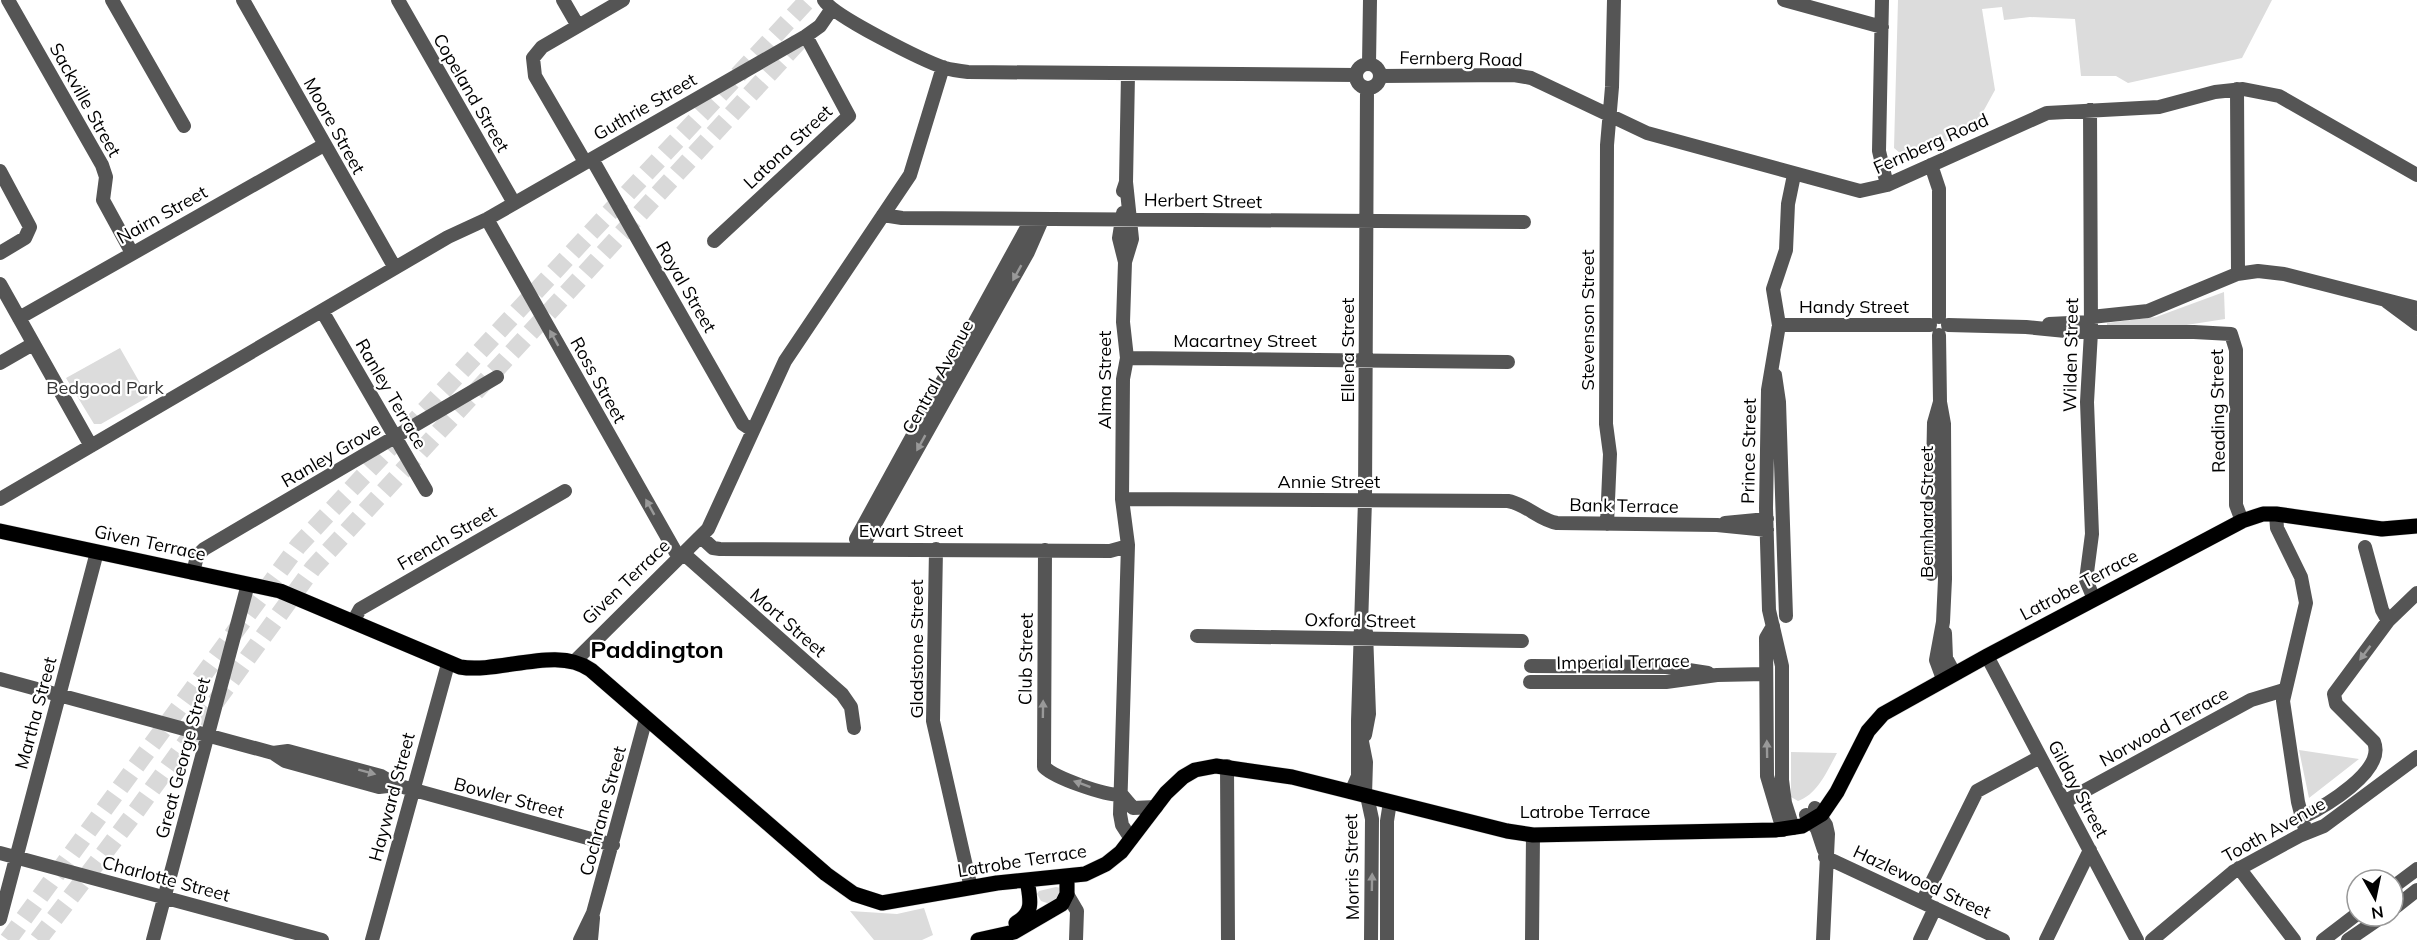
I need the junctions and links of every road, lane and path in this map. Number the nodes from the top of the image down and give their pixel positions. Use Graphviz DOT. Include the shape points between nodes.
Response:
graph roads {
  1 [pos="8,0"];
  2 [pos="112,0"];
  3 [pos="243,0"];
  4 [pos="398,0"];
  5 [pos="563,0"];
  6 [pos="623,0"];
  7 [pos="1370,0"];
  8 [pos="1614,0"];
  9 [pos="1784,0"];
  10 [pos="1882,0"];
  11 [pos="827,5"];
  12 [pos="578,26"];
  13 [pos="1882,27"];
  14 [pos="806,36"];
  15 [pos="1369,63"];
  16 [pos="943,67"];
  17 [pos="1128,74"];
  18 [pos="1356,75"];
  19 [pos="1380,76"];
  20 [pos="1367,88"];
  21 [pos="2237,89"];
  22 [pos="2090,110"];
  23 [pos="1610,116"];
  24 [pos="184,126"];
  25 [pos="324,145"];
  26 [pos="588,160"];
  27 [pos="1931,165"];
  28 [pos="0,171"];
  29 [pos="1794,175"];
  30 [pos="2417,175"];
  31 [pos="1887,185"];
  32 [pos="514,203"];
  33 [pos="883,215"];
  34 [pos="487,219"];
  35 [pos="1125,219"];
  36 [pos="1036,220"];
  37 [pos="1367,221"];
  38 [pos="1524,222"];
  39 [pos="470,228"];
  40 [pos="714,241"];
  41 [pos="0,253"];
  42 [pos="132,253"];
  43 [pos="395,268"];
  44 [pos="2238,273"];
  45 [pos="0,284"];
  46 [pos="2382,298"];
  47 [pos="2417,308"];
  48 [pos="325,316"];
  49 [pos="19,318"];
  50 [pos="2091,324"];
  51 [pos="2417,324"];
  52 [pos="1779,326"];
  53 [pos="1939,326"];
  54 [pos="33,344"];
  55 [pos="1127,358"];
  56 [pos="1772,358"];
  57 [pos="1366,360"];
  58 [pos="1508,362"];
  59 [pos="0,363"];
  60 [pos="229,367"];
  61 [pos="497,377"];
  62 [pos="1940,402"];
  63 [pos="752,430"];
  64 [pos="396,438"];
  65 [pos="92,446"];
  66 [pos="426,490"];
  67 [pos="565,491"];
  68 [pos="0,499"];
  69 [pos="1122,499"];
  70 [pos="1365,500"];
  71 [pos="1782,507"];
  72 [pos="1533,513"];
  73 [pos="2276,514"];
  74 [pos="2242,521"];
  75 [pos="1607,524"];
  76 [pos="2417,526"];
  77 [pos="2382,529"];
  78 [pos="0,531"];
  79 [pos="1768,535"];
  80 [pos="2417,535"];
  81 [pos="701,537"];
  82 [pos="1784,541"];
  83 [pos="1126,546"];
  84 [pos="2365,546"];
  85 [pos="857,549"];
  86 [pos="936,549"];
  87 [pos="1045,550"];
  88 [pos="97,552"];
  89 [pos="681,556"];
  90 [pos="193,573"];
  91 [pos="1931,574"];
  92 [pos="248,584"];
  93 [pos="2417,593"];
  94 [pos="2094,599"];
  95 [pos="1786,616"];
  96 [pos="2388,621"];
  97 [pos="353,622"];
  98 [pos="1773,626"];
  99 [pos="1197,636"];
  100 [pos="1364,638"];
  101 [pos="1522,641"];
  102 [pos="1987,656"];
  103 [pos="575,661"];
  104 [pos="448,664"];
  105 [pos="1531,666"];
  106 [pos="1766,674"];
  107 [pos="1717,675"];
  108 [pos="1949,676"];
  109 [pos="0,679"];
  110 [pos="1530,682"];
  111 [pos="2284,690"];
  112 [pos="60,696"];
  113 [pos="646,718"];
  114 [pos="1358,721"];
  115 [pos="854,728"];
  116 [pos="208,736"];
  117 [pos="2040,757"];
  118 [pos="2417,757"];
  119 [pos="1366,758"];
  120 [pos="1227,766"];
  121 [pos="1782,780"];
  122 [pos="412,790"];
  123 [pos="1361,794"];
  124 [pos="1122,795"];
  125 [pos="1390,802"];
  126 [pos="2064,802"];
  127 [pos="1776,806"];
  128 [pos="1156,807"];
  129 [pos="1813,815"];
  130 [pos="2301,818"];
  131 [pos="1787,826"];
  132 [pos="2306,833"];
  133 [pos="1533,835"];
  134 [pos="1131,839"];
  135 [pos="613,845"];
  136 [pos="2090,850"];
  137 [pos="0,853"];
  138 [pos="1825,854"];
  139 [pos="16,858"];
  140 [pos="2239,868"];
  141 [pos="1068,877"];
  142 [pos="1029,887"];
  143 [pos="971,888"];
  144 [pos="2417,890"];
  145 [pos="1067,894"];
  146 [pos="164,897"];
  147 [pos="2405,900"];
  148 [pos="1922,902"];
  149 [pos="1055,907"];
  150 [pos="1935,908"];
  151 [pos="593,913"];
  152 [pos="0,919"];
  153 [pos="2345,923"];
  154 [pos="1076,925"];
  155 [pos="2367,928"];
  156 [pos="1371,939"];
  157 [pos="1387,939"];
  158 [pos="2352,939"];
  159 [pos="153,940"];
  160 [pos="322,940"];
  161 [pos="372,940"];
  162 [pos="580,940"];
  163 [pos="591,940"];
  164 [pos="976,940"];
  165 [pos="1076,940"];
  166 [pos="1228,940"];
  167 [pos="1532,940"];
  168 [pos="1823,940"];
  169 [pos="1920,940"];
  170 [pos="2003,940"];
  171 [pos="2046,940"];
  172 [pos="2137,940"];
  173 [pos="2152,940"];
  174 [pos="2294,940"];
  175 [pos="2323,940"];
  1 -- 42 [label="street, Sackville Street" via="102,165 106,177 105,203"];
  2 -- 24 [label="street"];
  3 -- 25 [label="street, Moore Street"];
  4 -- 32 [label="street, Copeland Street"];
  5 -- 12 [label="street"];
  6 -- 12 [label="street"];
  7 -- 15 [label="street"];
  8 -- 23 [label="street, Stevenson Street"];
  9 -- 13 [label="street"];
  10 -- 13 [label="street"];
  11 -- 14 [label="street, Guthrie Street" via="820,26"];
  11 -- 16 [label="street"];
  12 -- 26 [label="street, Royal Street" via="542,47 533,58 535,76"];
  13 -- 31 [label="street" via="1879,151"];
  14 -- 26 [label="street, Guthrie Street"];
  14 -- 40 [label="street, Latona Street" via="849,116"];
  15 -- 18 [label="street" via="1362,65"];
  15 -- 19 [label="street"];
  16 -- 17 [label="street" via="980,73"];
  16 -- 33 [label="street, Given Terrace" via="910,175"];
  17 -- 18 [label="street"];
  17 -- 35 [label="street, Alma Street" via="1126,182 1122,196"];
  18 -- 20 [label="street"];
  19 -- 20 [label="street" via="1378,83"];
  19 -- 23 [label="street, Fernberg Road" via="1514,75 1531,78"];
  20 -- 37 [label="street, Ellena Street"];
  21 -- 22 [label="street, Fernberg Road" via="2159,107"];
  21 -- 30 [label="street, Fernberg Road" via="2279,96"];
  21 -- 44 [label="street"];
  22 -- 27 [label="street, Fernberg Road" via="2047,113"];
  22 -- 50 [label="street, Wilden Street"];
  23 -- 29 [label="street, Fernberg Road" via="1647,133"];
  23 -- 75 [label="street, Stevenson Street"];
  25 -- 42 [label="street, Nairn Street"];
  25 -- 43 [label="street, Moore Street"];
  26 -- 32 [label="street, Guthrie Street"];
  26 -- 63 [label="street, Royal Street" via="743,424"];
  27 -- 31 [label="street, Fernberg Road"];
  27 -- 53 [label="street, Bernhard Street" via="1940,189"];
  28 -- 41 [label="street" via="30,227 25,238"];
  29 -- 31 [label="street, Fernberg Road" via="1860,191"];
  29 -- 52 [label="street, Prince Street" via="1785,256 1773,289"];
  32 -- 34 [label="street, Guthrie Street"];
  33 -- 36 [label="street, Herbert Street"];
  33 -- 63 [label="street, Given Terrace" via="786,361"];
  34 -- 39 [label="street, Guthrie Street"];
  89 -- 34 [label="street, Ross Street, one-way"];
  35 -- 36 [label="street, Herbert Street"];
  35 -- 37 [label="street, Herbert Street"];
  35 -- 55 [label="street, Alma Street" via="1119,238 1125,262 1123,334"];
  36 -- 85 [label="street, Central Avenue" via="857,535"];
  37 -- 38 [label="street, Herbert Street"];
  37 -- 57 [label="street, Ellena Street"];
  39 -- 43 [label="street, Guthrie Street"];
  39 -- 48 [label="street, Guthrie Street" via="453,243"];
  42 -- 49 [label="street, Nairn Street"];
  43 -- 60 [label="street, Guthrie Street" via="243,355"];
  44 -- 46 [label="street" via="2277,273"];
  44 -- 50 [label="street" via="2152,310"];
  45 -- 49 [label="street"];
  46 -- 47 [label="street"];
  46 -- 51 [label="street"];
  48 -- 60 [label="street, Guthrie Street" via="246,362"];
  48 -- 64 [label="street, Ranley Terrace"];
  49 -- 54 [label="street"];
  50 -- 53 [label="street, Handy Street"];
  50 -- 74 [label="street, Reading Street" via="2233,336 2236,505"];
  50 -- 94 [label="street, Wilden Street" via="2087,402 2092,540 2086,580"];
  52 -- 53 [label="street, Handy Street"];
  52 -- 56 [label="street, Prince Street"];
  53 -- 62 [label="street, Bernhard Street"];
  54 -- 59 [label="street"];
  54 -- 65 [label="street"];
  55 -- 57 [label="street, Macartney Street"];
  55 -- 69 [label="street, Alma Street" via="1123,379"];
  56 -- 71 [label="street, Prince Street" via="1779,399"];
  56 -- 79 [label="street, Prince Street"];
  57 -- 58 [label="street, Macartney Street"];
  57 -- 70 [label="street, Ellena Street"];
  60 -- 65 [label="street, Guthrie Street"];
  61 -- 64 [label="street, Ranley Grove"];
  62 -- 91 [label="street, Bernhard Street" via="1933,435"];
  62 -- 108 [label="street, Bernhard Street" via="1945,491 1943,622 1936,662"];
  63 -- 81 [label="street, Given Terrace" via="714,519"];
  64 -- 66 [label="street, Ranley Terrace"];
  64 -- 90 [label="street, Ranley Grove" via="204,549 197,556"];
  65 -- 68 [label="street, Guthrie Street"];
  67 -- 97 [label="street, French Street" via="360,609"];
  69 -- 70 [label="street, Annie Street"];
  69 -- 83 [label="street, Alma Street" via="1118,520"];
  70 -- 72 [label="street, Annie Street" via="1508,501"];
  70 -- 100 [label="street, Ellena Street"];
  71 -- 79 [label="street, Prince Street"];
  71 -- 82 [label="street, Prince Street"];
  72 -- 75 [label="street, Bank Terrace" via="1557,523"];
  73 -- 74 [label="main road, Latrobe Terrace"];
  73 -- 77 [label="main road, Latrobe Terrace"];
  73 -- 111 [label="street" via="2277,528 2301,577 2306,603"];
  74 -- 94 [label="main road, Latrobe Terrace"];
  75 -- 79 [label="street, Bank Terrace" via="1717,525"];
  76 -- 77 [label="main road, Latrobe Terrace"];
  77 -- 80 [label="main road, Latrobe Terrace" via="2392,535"];
  78 -- 88 [label="main road, Given Terrace"];
  79 -- 82 [label="street"];
  79 -- 98 [label="street, Prince Street" via="1769,610"];
  81 -- 85 [label="street, Ewart Street" via="720,549"];
  81 -- 89 [label="street, Given Terrace"];
  82 -- 95 [label="street, Prince Street"];
  83 -- 87 [label="street, Ewart Street" via="1110,551"];
  83 -- 124 [label="street, Alma Street"];
  84 -- 96 [label="street"];
  85 -- 86 [label="street, Ewart Street"];
  86 -- 87 [label="street, Ewart Street"];
  86 -- 143 [label="street, Gladstone Street" via="933,721"];
  124 -- 87 [label="street, Club Street, one-way" via="1110,794 1044,767"];
  88 -- 90 [label="main road, Given Terrace"];
  88 -- 112 [label="street, Martha Street"];
  89 -- 103 [label="street, Given Terrace"];
  89 -- 115 [label="street, Mort Street" via="842,694 852,709"];
  90 -- 92 [label="main road, Given Terrace"];
  92 -- 97 [label="main road, Given Terrace" via="288,594"];
  92 -- 116 [label="street, Great George Street"];
  93 -- 96 [label="street"];
  94 -- 102 [label="main road, Latrobe Terrace"];
  96 -- 130 [label="street, one-way" via="2334,697 2336,704 2374,742 2377,748 2373,764 2347,788"];
  97 -- 104 [label="main road, Given Terrace"];
  98 -- 106 [label="street, Prince Street" via="1766,636"];
  98 -- 121 [label="street, Prince Street" via="1782,666"];
  99 -- 100 [label="street, Oxford Street"];
  100 -- 101 [label="street, Oxford Street"];
  100 -- 114 [label="street, Ellena Street"];
  100 -- 119 [label="street, Ellena Street" via="1369,714"];
  102 -- 108 [label="main road, Latrobe Terrace"];
  102 -- 117 [label="street, Gilday Street"];
  103 -- 104 [label="main road, Given Terrace" via="481,669"];
  103 -- 113 [label="main road, Latrobe Terrace"];
  104 -- 122 [label="street, Hayward Street"];
  105 -- 107 [label="street, Imperial Terrace" via="1669,667"];
  106 -- 107 [label="street, Imperial Terrace"];
  127 -- 106 [label="street, Prince Street, one-way" via="1767,776"];
  107 -- 110 [label="street, Imperial Terrace" via="1666,682"];
  108 -- 129 [label="main road, Latrobe Terrace" via="1876,720 1837,792"];
  109 -- 112 [label="street, Bowler Street"];
  111 -- 126 [label="street, Norwood Terrace" via="2251,700"];
  111 -- 130 [label="street"];
  112 -- 116 [label="street, Bowler Street"];
  112 -- 139 [label="street, Martha Street"];
  113 -- 135 [label="street, Cochrane Street"];
  113 -- 143 [label="main road, Latrobe Terrace" via="854,894 872,902 889,903"];
  114 -- 119 [label="street, Ellena Street"];
  114 -- 123 [label="street, Ellena Street"];
  116 -- 122 [label="street, Bowler Street" via="379,787 396,785"];
  116 -- 146 [label="street, Great George Street"];
  117 -- 126 [label="street, Gilday Street"];
  117 -- 148 [label="street" via="1977,791"];
  118 -- 132 [label="street, Tooth Avenue" via="2326,825"];
  119 -- 123 [label="street, Ellena Street"];
  120 -- 123 [label="main road, Latrobe Terrace"];
  120 -- 128 [label="main road, Latrobe Terrace" via="1187,774"];
  120 -- 166 [label="street"];
  121 -- 127 [label="street, Prince Street"];
  121 -- 131 [label="street, Prince Street"];
  122 -- 135 [label="street, Bowler Street"];
  122 -- 161 [label="street, Hayward Street"];
  123 -- 125 [label="main road, Latrobe Terrace"];
  156 -- 123 [label="street, Morris Street, one-way" via="1372,819"];
  124 -- 128 [label="street" via="1133,808"];
  124 -- 134 [label="street, Alma Street" via="1120,817"];
  125 -- 133 [label="main road, Latrobe Terrace"];
  125 -- 157 [label="street, Morris Street"];
  126 -- 136 [label="street, Gilday Street"];
  127 -- 131 [label="street, Prince Street"];
  128 -- 134 [label="main road, Latrobe Terrace"];
  129 -- 131 [label="main road, Latrobe Terrace"];
  129 -- 138 [label="street" via="1828,830"];
  130 -- 132 [label="street"];
  131 -- 133 [label="main road, Latrobe Terrace"];
  132 -- 140 [label="street, Tooth Avenue"];
  133 -- 167 [label="street"];
  134 -- 141 [label="main road, Latrobe Terrace" via="1106,864"];
  135 -- 151 [label="street, Cochrane Street"];
  136 -- 171 [label="street"];
  136 -- 172 [label="street, Gilday Street"];
  137 -- 139 [label="street, Charlotte Street"];
  138 -- 148 [label="street, Hazlewood Street"];
  138 -- 168 [label="street"];
  139 -- 146 [label="street, Charlotte Street"];
  139 -- 152 [label="street, Martha Street"];
  140 -- 173 [label="street, Tooth Avenue"];
  140 -- 174 [label="street"];
  141 -- 142 [label="main road, Latrobe Terrace"];
  141 -- 145 [label="main road"];
  142 -- 143 [label="main road, Latrobe Terrace"];
  142 -- 149 [label="main road" via="1040,906"];
  142 -- 164 [label="main road" via="1030,908 1023,919"];
  144 -- 147 [label="street"];
  145 -- 149 [label="main road" via="1064,902"];
  145 -- 154 [label="street" via="1077,911"];
  146 -- 159 [label="street, Great George Street"];
  146 -- 160 [label="street, Charlotte Street"];
  148 -- 150 [label="street, Hazlewood Street"];
  149 -- 154 [label="street" via="1068,912"];
  149 -- 164 [label="main road" via="1018,930"];
  150 -- 169 [label="street"];
  150 -- 170 [label="street, Hazlewood Street"];
  151 -- 162 [label="street, Cochrane Street"];
  151 -- 163 [label="street, Cochrane Street"];
  153 -- 175 [label="street"];
  154 -- 165 [label="street"];
  155 -- 158 [label="street"];
  156 -- 157 [label="street, Morris Street"];
}
